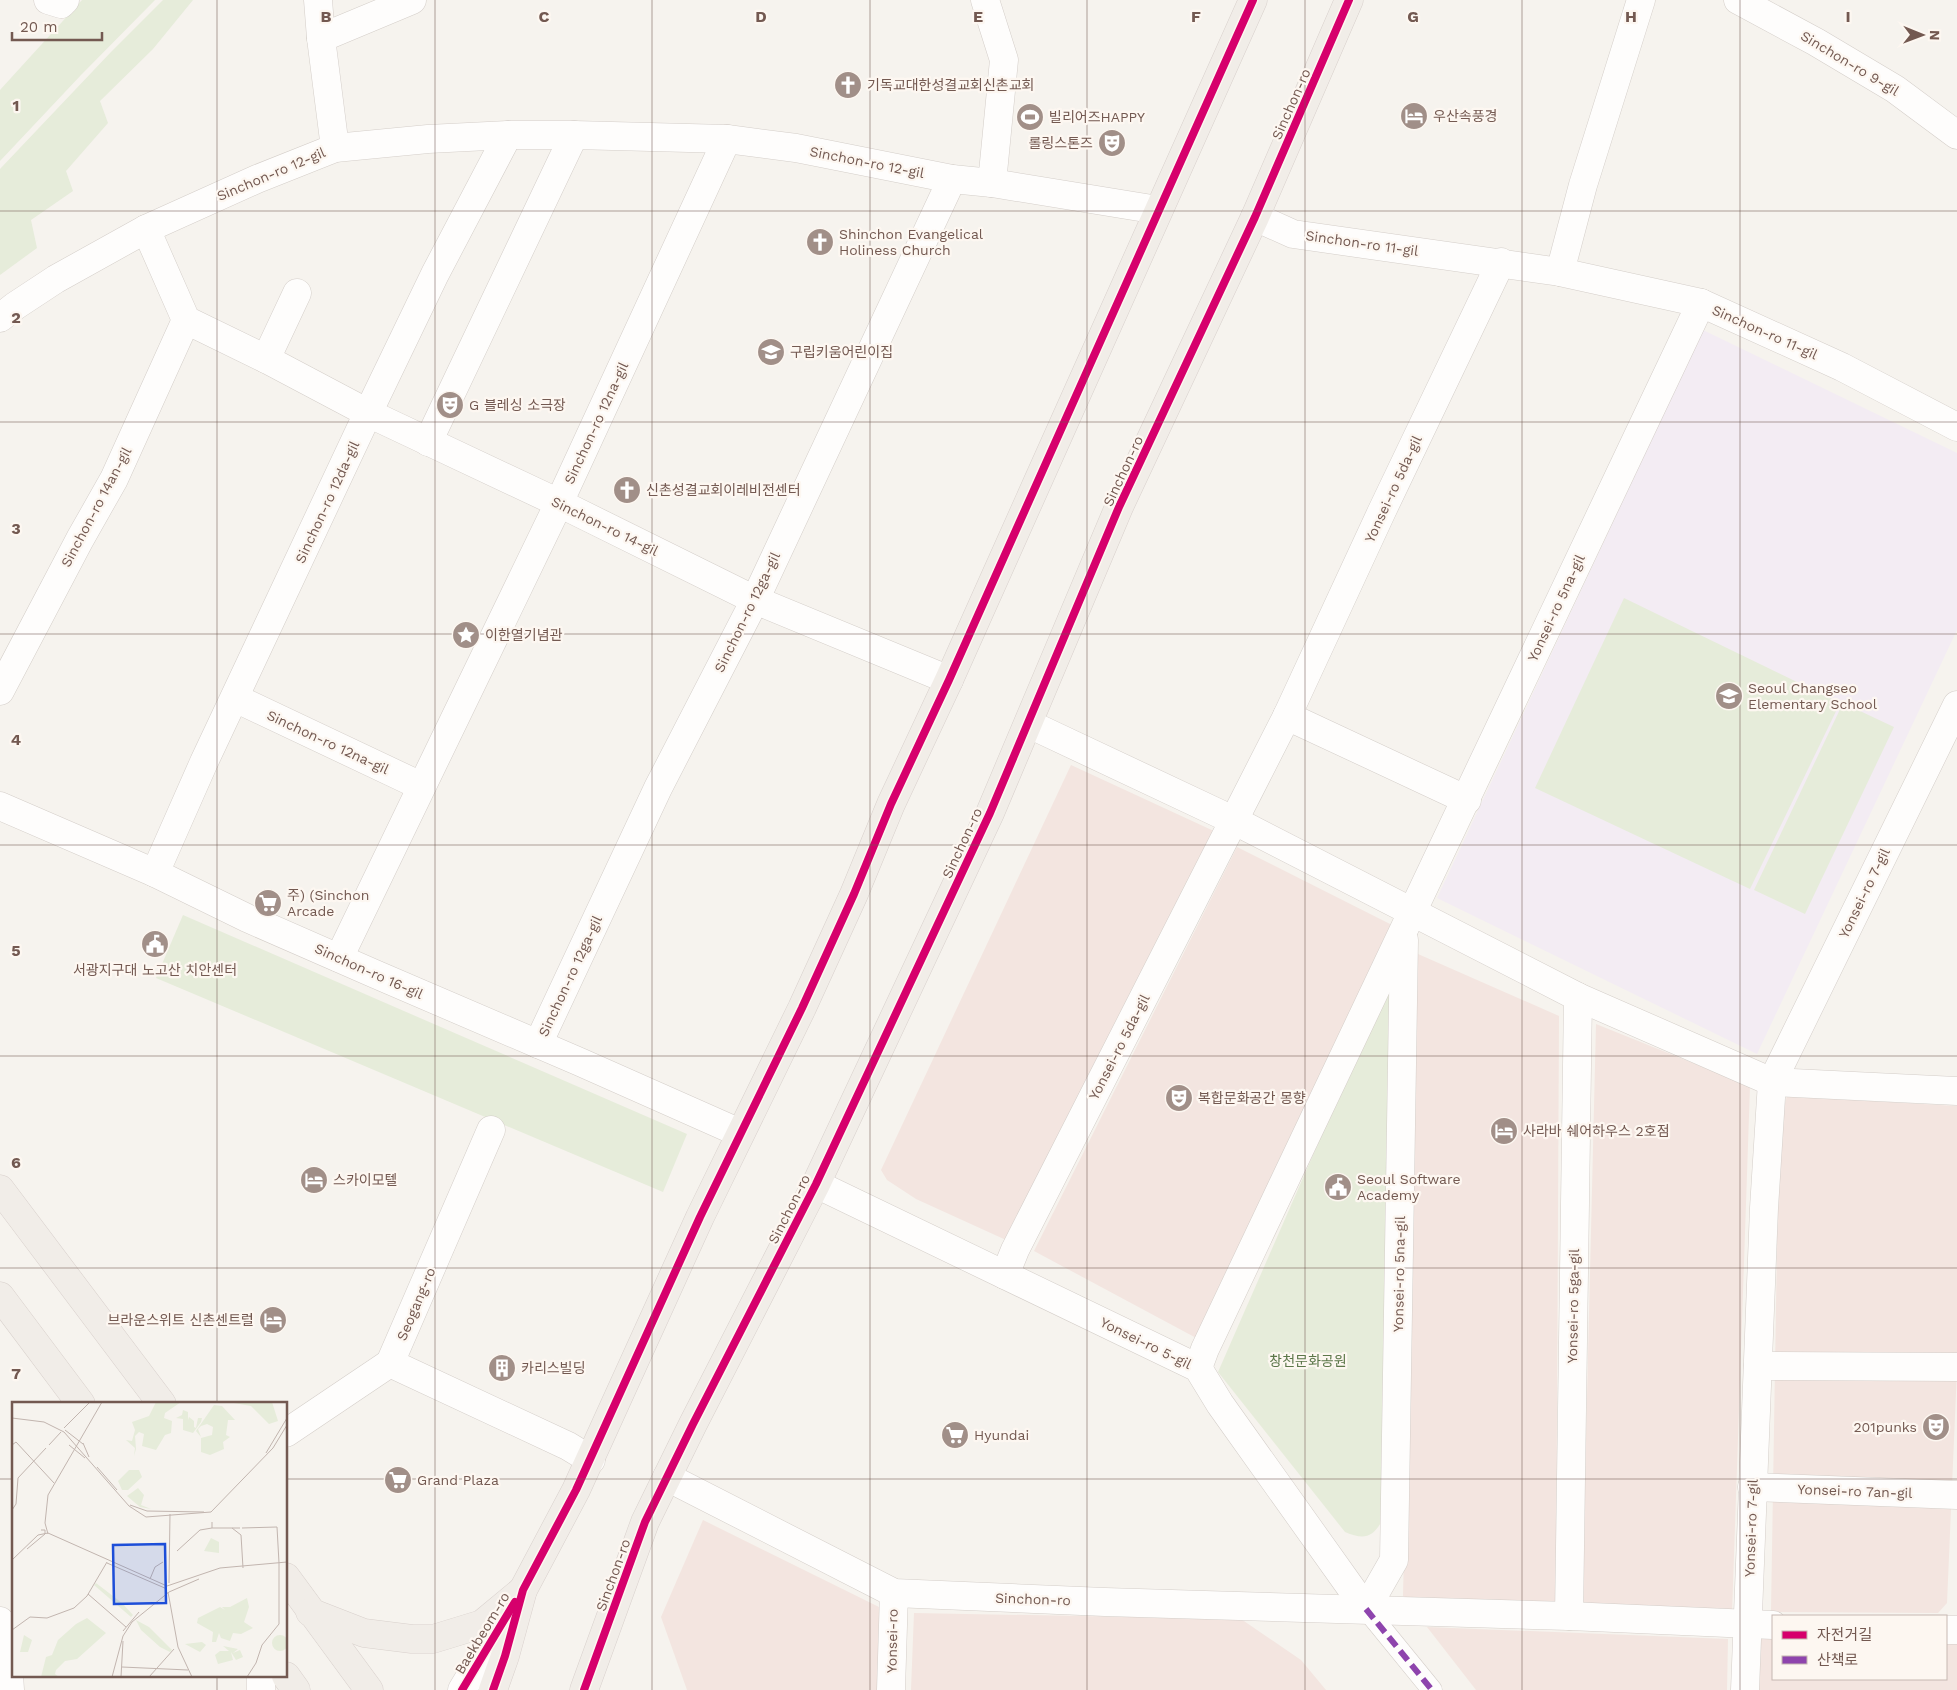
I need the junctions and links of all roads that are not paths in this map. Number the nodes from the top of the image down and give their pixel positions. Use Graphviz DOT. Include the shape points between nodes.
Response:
graph roads {
  1 [pos="48,0"];
  2 [pos="65,0"];
  3 [pos="318,0"];
  4 [pos="412,0"];
  5 [pos="985,0"];
  6 [pos="1252,0"];
  7 [pos="1349,0"];
  8 [pos="1641,0"];
  9 [pos="1738,0"];
  10 [pos="321,38"];
  11 [pos="574,134"];
  12 [pos="508,135"];
  13 [pos="1957,135"];
  14 [pos="727,139"];
  15 [pos="335,148"];
  16 [pos="952,179"];
  17 [pos="992,183"];
  18 [pos="1158,210"];
  19 [pos="1255,217"];
  20 [pos="146,229"];
  21 [pos="1502,262"];
  22 [pos="1560,272"];
  23 [pos="297,293"];
  24 [pos="1701,304"];
  25 [pos="0,318"];
  26 [pos="186,320"];
  27 [pos="266,359"];
  28 [pos="368,413"];
  29 [pos="1957,427"];
  30 [pos="428,442"];
  31 [pos="559,503"];
  32 [pos="754,600"];
  33 [pos="949,680"];
  34 [pos="0,691"];
  35 [pos="235,698"];
  36 [pos="1957,705"];
  37 [pos="1287,716"];
  38 [pos="1029,724"];
  39 [pos="422,786"];
  40 [pos="1467,800"];
  41 [pos="0,806"];
  42 [pos="1235,821"];
  43 [pos="155,873"];
  44 [pos="1408,922"];
  45 [pos="339,958"];
  46 [pos="1578,996"];
  47 [pos="538,1044"];
  48 [pos="1772,1082"];
  49 [pos="1957,1091"];
  50 [pos="491,1130"];
  51 [pos="740,1133"];
  52 [pos="816,1184"];
  53 [pos="2,1193"];
  54 [pos="1005,1275"];
  55 [pos="0,1296"];
  56 [pos="390,1363"];
  57 [pos="1758,1366"];
  58 [pos="1198,1368"];
  59 [pos="1957,1368"];
  60 [pos="80,1402"];
  61 [pos="160,1402"];
  62 [pos="288,1431"];
  63 [pos="591,1460"];
  64 [pos="667,1477"];
  65 [pos="1752,1487"];
  66 [pos="1957,1495"];
  67 [pos="288,1580"];
  68 [pos="523,1590"];
  69 [pos="894,1593"];
  70 [pos="1366,1609"];
  71 [pos="310,1612"];
  72 [pos="1569,1616"];
  73 [pos="5,1625"];
  74 [pos="1760,1625"];
  75 [pos="287,1678"];
  76 [pos="589,1684"];
  77 [pos="10,1690"];
  78 [pos="296,1690"];
  79 [pos="368,1690"];
  80 [pos="462,1690"];
  81 [pos="493,1690"];
  82 [pos="891,1690"];
  83 [pos="1432,1690"];
  84 [pos="1745,1690"];
  1 -- 2 [label="street" via="61,4"];
  3 -- 10 [label="street"];
  4 -- 10 [label="street"];
  5 -- 17 [label="street" via="1004,60"];
  6 -- 18 [label="main road"];
  7 -- 19 [label="main road, Sinchon-ro"];
  8 -- 22 [label="street" via="1583,184"];
  9 -- 13 [label="street, Sinchon-ro 9-gil" via="1895,89"];
  10 -- 15 [label="street"];
  11 -- 12 [label="street, Sinchon-ro 12-gil"];
  11 -- 14 [label="street, Sinchon-ro 12-gil"];
  11 -- 30 [label="street"];
  12 -- 15 [label="street, Sinchon-ro 12-gil"];
  12 -- 28 [label="street, Sinchon-ro 12da-gil"];
  14 -- 16 [label="street, Sinchon-ro 12-gil" via="796,148"];
  14 -- 31 [label="street, Sinchon-ro 12na-gil"];
  15 -- 20 [label="street, Sinchon-ro 12-gil"];
  16 -- 17 [label="street, Sinchon-ro 12-gil"];
  16 -- 32 [label="street, Sinchon-ro 12ga-gil"];
  17 -- 18 [label="street, Sinchon-ro 12-gil"];
  18 -- 33 [label="main road"];
  19 -- 21 [label="street, Sinchon-ro 11-gil" via="1293,234"];
  19 -- 38 [label="main road, Sinchon-ro" via="1119,507"];
  20 -- 25 [label="street, Sinchon-ro 12-gil" via="56,279"];
  20 -- 26 [label="street"];
  21 -- 22 [label="street, Sinchon-ro 11-gil"];
  21 -- 37 [label="street, Yonsei-ro 5da-gil"];
  22 -- 24 [label="street, Sinchon-ro 11-gil"];
  23 -- 27 [label="street"];
  24 -- 29 [label="street, Sinchon-ro 11-gil" via="1842,367"];
  24 -- 40 [label="street, Yonsei-ro 5na-gil" via="1546,626"];
  26 -- 27 [label="street, Sinchon-ro 14-gil"];
  26 -- 34 [label="street, Sinchon-ro 14an-gil" via="114,480"];
  27 -- 28 [label="street, Sinchon-ro 14-gil"];
  28 -- 30 [label="street, Sinchon-ro 14-gil"];
  28 -- 35 [label="street, Sinchon-ro 12da-gil"];
  30 -- 31 [label="street, Sinchon-ro 14-gil"];
  31 -- 32 [label="street, Sinchon-ro 14-gil"];
  31 -- 39 [label="street, Sinchon-ro 12na-gil"];
  32 -- 33 [label="street, Sinchon-ro 14-gil"];
  32 -- 47 [label="street, Sinchon-ro 12ga-gil" via="658,788"];
  33 -- 51 [label="main road" via="802,1008"];
  35 -- 39 [label="street, Sinchon-ro 12na-gil"];
  35 -- 43 [label="street, Sinchon-ro 12da-gil"];
  36 -- 48 [label="street, Yonsei-ro 7-gil"];
  37 -- 40 [label="street"];
  37 -- 42 [label="street, Yonsei-ro 5da-gil"];
  38 -- 42 [label="street"];
  38 -- 52 [label="main road, Sinchon-ro"];
  39 -- 45 [label="street, Sinchon-ro 12na-gil"];
  40 -- 44 [label="street, Yonsei-ro 5na-gil"];
  41 -- 43 [label="street, Sinchon-ro 16-gil"];
  42 -- 44 [label="street"];
  42 -- 54 [label="street, Yonsei-ro 5da-gil"];
  43 -- 45 [label="street, Sinchon-ro 16-gil"];
  44 -- 46 [label="street"];
  44 -- 58 [label="street, Yonsei-ro 5na-gil"];
  44 -- 70 [label="street, Yonsei-ro 5na-gil" via="1394,1560"];
  45 -- 47 [label="street, Sinchon-ro 16-gil"];
  46 -- 48 [label="street"];
  46 -- 72 [label="street, Yonsei-ro 5ga-gil"];
  47 -- 51 [label="street, Sinchon-ro 16-gil"];
  48 -- 49 [label="street"];
  48 -- 57 [label="street, Yonsei-ro 7-gil"];
  50 -- 56 [label="street, Seogang-ro"];
  51 -- 63 [label="main road"];
  52 -- 54 [label="street, Yonsei-ro 5-gil"];
  52 -- 64 [label="main road, Sinchon-ro"];
  53 -- 61 [label="main road"];
  54 -- 58 [label="street, Yonsei-ro 5-gil"];
  55 -- 60 [label="main road"];
  56 -- 62 [label="street"];
  56 -- 63 [label="street" via="568,1446"];
  57 -- 59 [label="street"];
  57 -- 65 [label="street, Yonsei-ro 7-gil"];
  58 -- 70 [label="street, Yonsei-ro 5-gil" via="1220,1404"];
  63 -- 68 [label="main road"];
  64 -- 69 [label="street, Sinchon-ro"];
  64 -- 76 [label="main road, Sinchon-ro" via="645,1522"];
  65 -- 66 [label="street, Yonsei-ro 7an-gil"];
  65 -- 74 [label="street, Yonsei-ro 7-gil"];
  67 -- 71 [label="main road"];
  68 -- 71 [label="main road" via="482,1624 433,1639 364,1633"];
  68 -- 80 [label="street, Baekbeom-ro"];
  68 -- 81 [label="main road"];
  69 -- 70 [label="street, Sinchon-ro"];
  69 -- 82 [label="street, Yonsei-ro"];
  70 -- 72 [label="street"];
  70 -- 83 [label="street, Yonsei-ro 5-gil"];
  71 -- 79 [label="main road"];
  72 -- 74 [label="street"];
  73 -- 77 [label="street"];
  74 -- 84 [label="street, Yonsei-ro 7-gil"];
  75 -- 78 [label="main road"];
}
